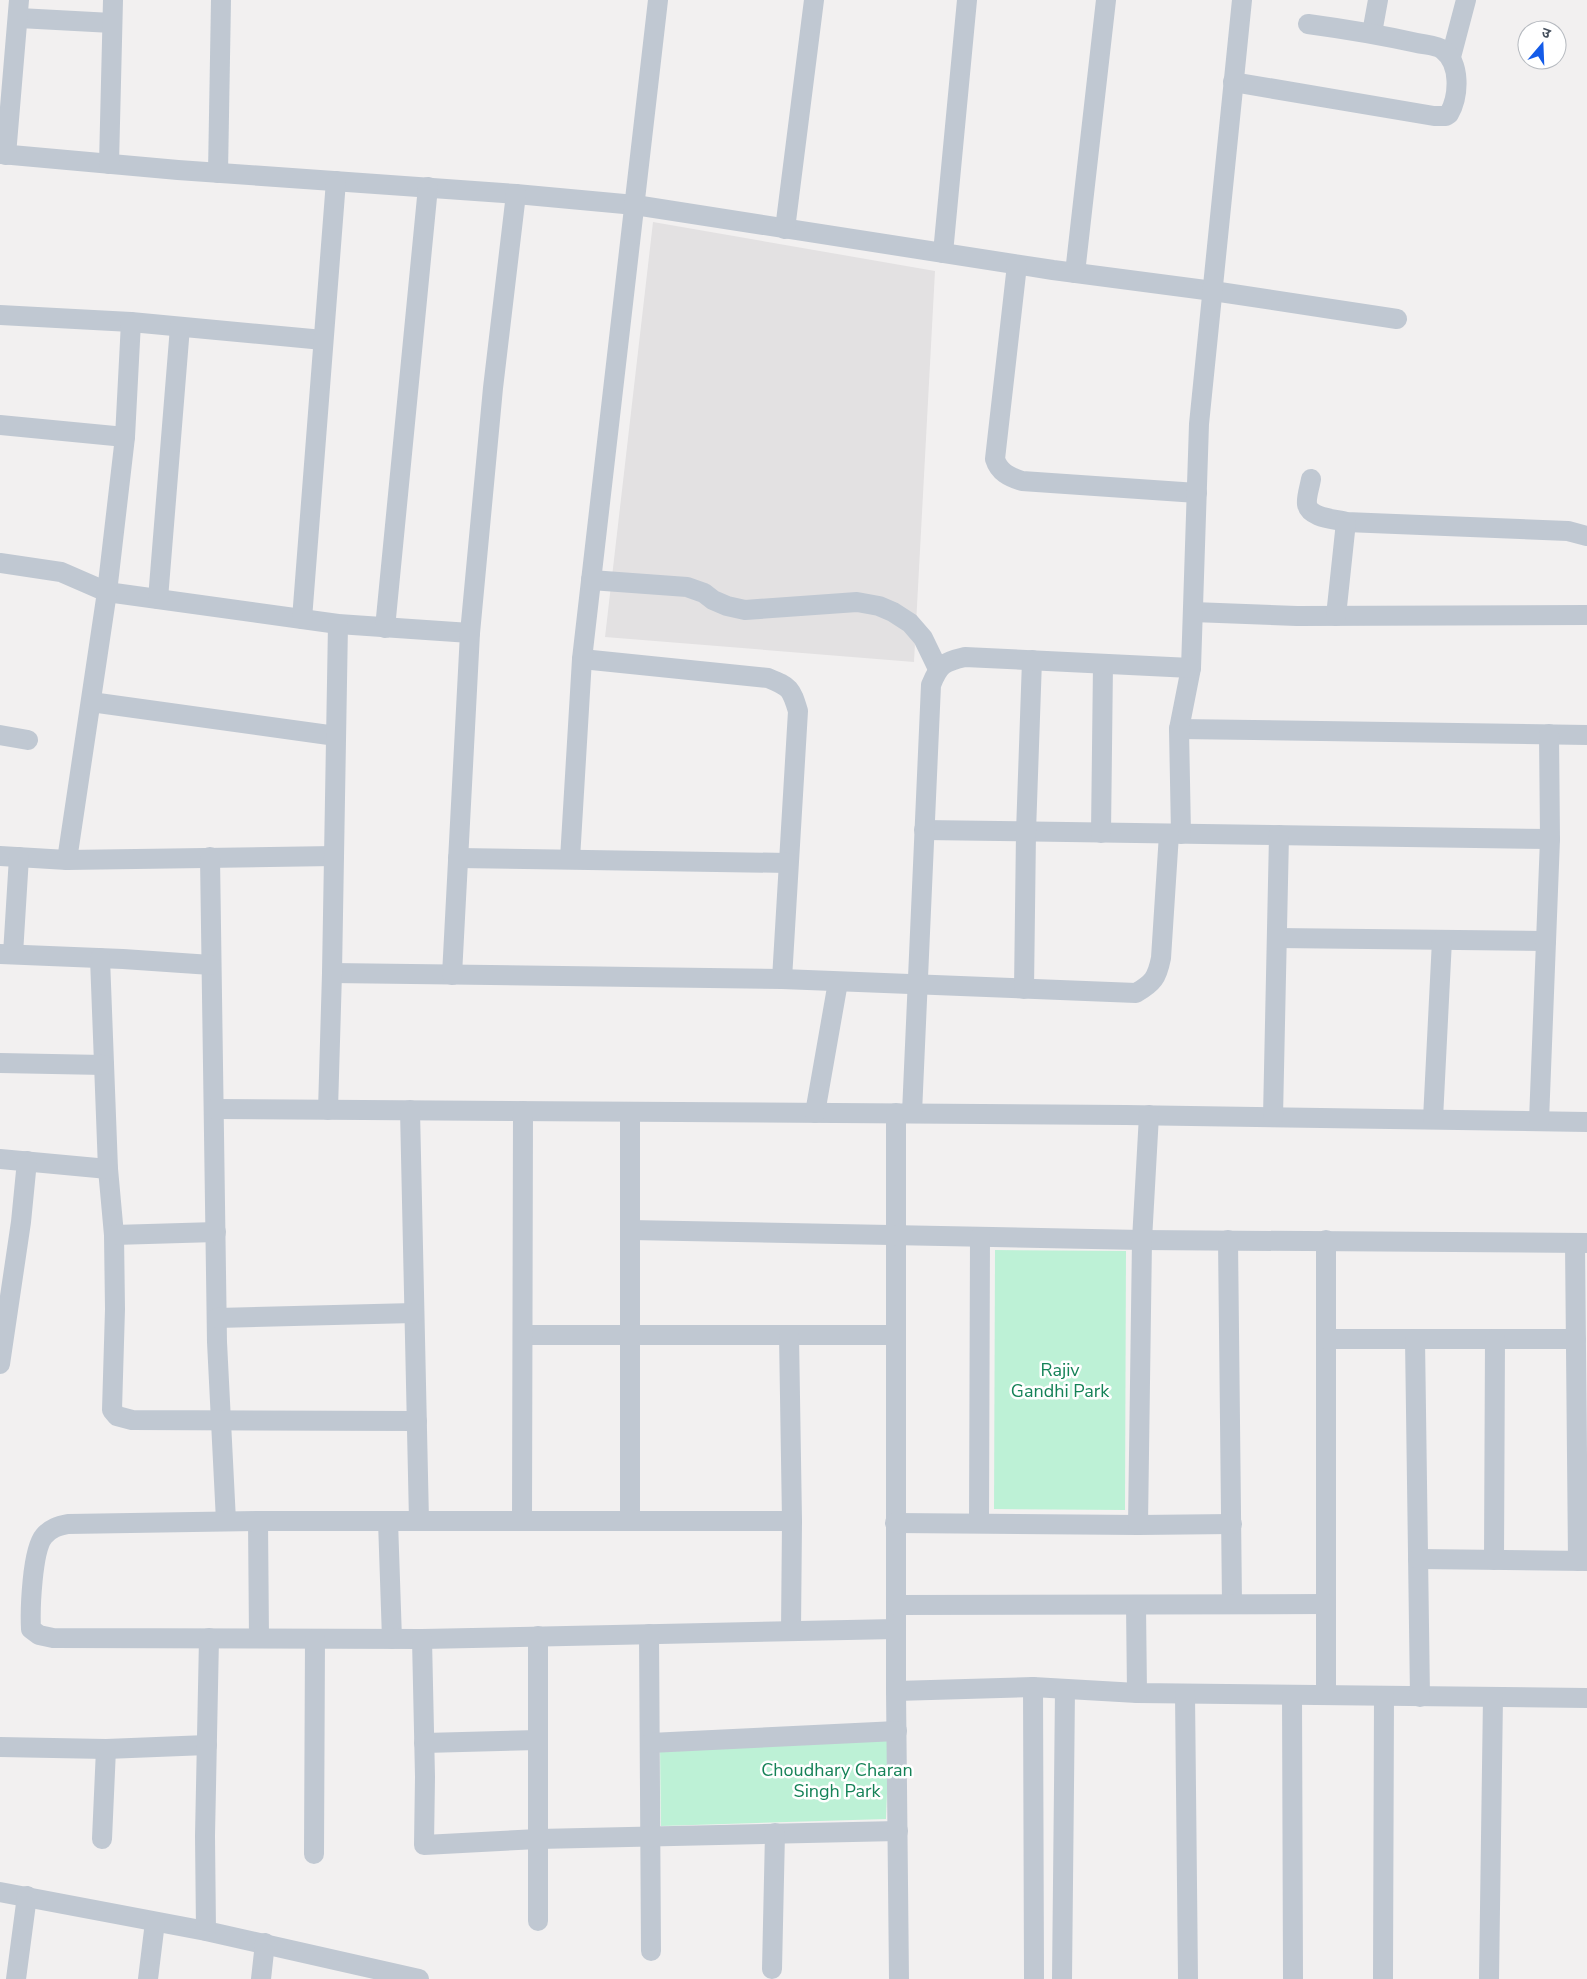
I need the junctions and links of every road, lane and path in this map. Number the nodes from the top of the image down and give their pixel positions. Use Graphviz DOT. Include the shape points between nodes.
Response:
graph roads {
  1 [pos="113,0"];
  2 [pos="221,0"];
  3 [pos="658,0"];
  4 [pos="814,0"];
  5 [pos="967,0"];
  6 [pos="1106,0"];
  7 [pos="1242,0"];
  8 [pos="1378,0"];
  9 [pos="1466,0"];
  10 [pos="19,9"];
  11 [pos="112,23"];
  12 [pos="1308,24"];
  13 [pos="1372,33"];
  14 [pos="1451,57"];
  15 [pos="1233,82"];
  16 [pos="3,154"];
  17 [pos="109,164"];
  18 [pos="218,173"];
  19 [pos="336,181"];
  20 [pos="428,188"];
  21 [pos="516,194"];
  22 [pos="635,205"];
  23 [pos="785,229"];
  24 [pos="943,253"];
  25 [pos="1017,265"];
  26 [pos="1075,273"];
  27 [pos="1213,291"];
  28 [pos="0,315"];
  29 [pos="1397,319"];
  30 [pos="131,322"];
  31 [pos="180,327"];
  32 [pos="323,340"];
  33 [pos="0,425"];
  34 [pos="124,437"];
  35 [pos="1311,479"];
  36 [pos="1197,493"];
  37 [pos="1346,522"];
  38 [pos="1587,536"];
  39 [pos="0,564"];
  40 [pos="591,580"];
  41 [pos="107,592"];
  42 [pos="158,599"];
  43 [pos="1193,612"];
  44 [pos="1587,615"];
  45 [pos="1336,616"];
  46 [pos="302,619"];
  47 [pos="338,624"];
  48 [pos="385,628"];
  49 [pos="470,633"];
  50 [pos="582,659"];
  51 [pos="1032,660"];
  52 [pos="1103,664"];
  53 [pos="1191,668"];
  54 [pos="938,669"];
  55 [pos="91,702"];
  56 [pos="1179,730"];
  57 [pos="1549,734"];
  58 [pos="1587,735"];
  59 [pos="0,736"];
  60 [pos="336,736"];
  61 [pos="28,740"];
  62 [pos="924,830"];
  63 [pos="1026,832"];
  64 [pos="1101,833"];
  65 [pos="1175,834"];
  66 [pos="1279,835"];
  67 [pos="1550,839"];
  68 [pos="10,856"];
  69 [pos="334,856"];
  70 [pos="210,858"];
  71 [pos="458,858"];
  72 [pos="570,859"];
  73 [pos="67,860"];
  74 [pos="788,863"];
  75 [pos="1277,938"];
  76 [pos="1442,940"];
  77 [pos="1546,941"];
  78 [pos="6,954"];
  79 [pos="100,958"];
  80 [pos="211,965"];
  81 [pos="332,973"];
  82 [pos="452,975"];
  83 [pos="782,980"];
  84 [pos="838,982"];
  85 [pos="918,986"];
  86 [pos="1024,990"];
  87 [pos="0,1063"];
  88 [pos="104,1065"];
  89 [pos="214,1109"];
  90 [pos="328,1110"];
  91 [pos="410,1110"];
  92 [pos="523,1111"];
  93 [pos="630,1112"];
  94 [pos="814,1113"];
  95 [pos="904,1113"];
  96 [pos="1149,1115"];
  97 [pos="1273,1117"];
  98 [pos="1433,1120"];
  99 [pos="1539,1121"];
  100 [pos="1587,1122"];
  101 [pos="0,1160"];
  102 [pos="27,1161"];
  103 [pos="108,1169"];
  104 [pos="630,1230"];
  105 [pos="216,1232"];
  106 [pos="114,1235"];
  107 [pos="895,1236"];
  108 [pos="980,1237"];
  109 [pos="1142,1240"];
  110 [pos="1228,1240"];
  111 [pos="1326,1240"];
  112 [pos="1581,1243"];
  113 [pos="9,1244"];
  114 [pos="414,1313"];
  115 [pos="217,1318"];
  116 [pos="630,1334"];
  117 [pos="523,1335"];
  118 [pos="789,1335"];
  119 [pos="895,1335"];
  120 [pos="1326,1339"];
  121 [pos="1415,1339"];
  122 [pos="1495,1339"];
  123 [pos="1576,1339"];
  124 [pos="0,1364"];
  125 [pos="221,1420"];
  126 [pos="417,1422"];
  127 [pos="792,1520"];
  128 [pos="226,1521"];
  129 [pos="258,1521"];
  130 [pos="388,1521"];
  131 [pos="419,1521"];
  132 [pos="522,1521"];
  133 [pos="630,1521"];
  134 [pos="895,1523"];
  135 [pos="979,1523"];
  136 [pos="1232,1524"];
  137 [pos="1138,1526"];
  138 [pos="1418,1559"];
  139 [pos="1494,1560"];
  140 [pos="1582,1561"];
  141 [pos="1136,1604"];
  142 [pos="1232,1604"];
  143 [pos="1326,1604"];
  144 [pos="896,1605"];
  145 [pos="896,1629"];
  146 [pos="791,1631"];
  147 [pos="649,1634"];
  148 [pos="538,1636"];
  149 [pos="209,1638"];
  150 [pos="259,1638"];
  151 [pos="315,1639"];
  152 [pos="392,1639"];
  153 [pos="422,1639"];
  154 [pos="1033,1687"];
  155 [pos="1065,1689"];
  156 [pos="896,1691"];
  157 [pos="1137,1693"];
  158 [pos="1185,1694"];
  159 [pos="1292,1695"];
  160 [pos="1326,1695"];
  161 [pos="1384,1696"];
  162 [pos="1420,1696"];
  163 [pos="1493,1697"];
  164 [pos="1587,1698"];
  165 [pos="897,1731"];
  166 [pos="538,1740"];
  167 [pos="650,1742"];
  168 [pos="424,1743"];
  169 [pos="0,1746"];
  170 [pos="207,1746"];
  171 [pos="106,1749"];
  172 [pos="898,1831"];
  173 [pos="775,1834"];
  174 [pos="650,1837"];
  175 [pos="102,1839"];
  176 [pos="538,1839"];
  177 [pos="314,1854"];
  178 [pos="0,1892"];
  179 [pos="27,1896"];
  180 [pos="538,1921"];
  181 [pos="155,1922"];
  182 [pos="206,1930"];
  183 [pos="265,1944"];
  184 [pos="651,1951"];
  185 [pos="315,1955"];
  186 [pos="772,1969"];
  187 [pos="395,1976"];
  188 [pos="16,1979"];
  189 [pos="148,1979"];
  190 [pos="261,1979"];
  191 [pos="419,1979"];
  192 [pos="424,1979"];
  193 [pos="899,1979"];
  194 [pos="1034,1979"];
  195 [pos="1062,1979"];
  196 [pos="1188,1979"];
  197 [pos="1293,1979"];
  198 [pos="1382,1979"];
  199 [pos="1489,1979"];
  1 -- 11 [label="street"];
  2 -- 18 [label="street"];
  3 -- 22 [label="street"];
  4 -- 23 [label="street"];
  5 -- 24 [label="street"];
  6 -- 26 [label="street"];
  7 -- 15 [label="street"];
  8 -- 13 [label="street"];
  9 -- 14 [label="street"];
  10 -- 11 [label="street"];
  10 -- 16 [label="street"];
  11 -- 17 [label="street"];
  12 -- 13 [label="street"];
  13 -- 14 [label="street" via="1441,48"];
  14 -- 15 [label="street" via="1457,74 1452,110 1446,116"];
  15 -- 27 [label="street"];
  16 -- 17 [label="street"];
  17 -- 18 [label="street"];
  18 -- 19 [label="street"];
  19 -- 20 [label="street"];
  19 -- 32 [label="street"];
  20 -- 21 [label="street"];
  20 -- 48 [label="street"];
  21 -- 22 [label="street"];
  21 -- 49 [label="street" via="493,388"];
  22 -- 23 [label="street"];
  22 -- 40 [label="street"];
  23 -- 24 [label="street"];
  24 -- 25 [label="street"];
  25 -- 26 [label="street"];
  25 -- 36 [label="street" via="995,459 998,467 1009,477 1022,481"];
  26 -- 27 [label="street"];
  27 -- 29 [label="street"];
  27 -- 36 [label="street"];
  28 -- 30 [label="street"];
  30 -- 31 [label="street"];
  30 -- 34 [label="street"];
  31 -- 32 [label="street"];
  31 -- 42 [label="street"];
  32 -- 46 [label="street"];
  33 -- 34 [label="street"];
  34 -- 41 [label="street"];
  35 -- 37 [label="street" via="1307,504 1311,512"];
  36 -- 43 [label="street"];
  37 -- 38 [label="street" via="1568,531"];
  37 -- 45 [label="street"];
  39 -- 41 [label="street" via="61,572"];
  40 -- 50 [label="street"];
  40 -- 54 [label="street" via="687,587 727,606 745,610 857,602 879,606 910,623 923,638"];
  41 -- 42 [label="street"];
  41 -- 55 [label="street"];
  42 -- 46 [label="street"];
  43 -- 45 [label="street"];
  43 -- 53 [label="street"];
  44 -- 45 [label="street"];
  46 -- 47 [label="street"];
  47 -- 48 [label="street"];
  47 -- 60 [label="street"];
  48 -- 49 [label="street"];
  49 -- 71 [label="street"];
  50 -- 72 [label="street"];
  50 -- 74 [label="street" via="768,678 792,691 798,711"];
  51 -- 52 [label="street"];
  51 -- 54 [label="street" via="965,657 948,661"];
  51 -- 63 [label="street"];
  52 -- 53 [label="street"];
  52 -- 64 [label="street"];
  53 -- 56 [label="street"];
  54 -- 62 [label="street" via="931,685"];
  55 -- 60 [label="street"];
  55 -- 73 [label="street"];
  56 -- 57 [label="street"];
  56 -- 65 [label="street"];
  57 -- 58 [label="street"];
  57 -- 67 [label="street"];
  59 -- 61 [label="street"];
  60 -- 69 [label="street"];
  62 -- 63 [label="street"];
  62 -- 85 [label="street"];
  63 -- 64 [label="street"];
  63 -- 86 [label="street"];
  64 -- 65 [label="street"];
  65 -- 66 [label="street"];
  65 -- 86 [label="street" via="1161,958 1158,974 1150,985 1136,993"];
  66 -- 67 [label="street"];
  66 -- 75 [label="street"];
  67 -- 77 [label="street"];
  68 -- 73 [label="street"];
  68 -- 78 [label="street"];
  69 -- 70 [label="street"];
  69 -- 81 [label="street"];
  70 -- 73 [label="street"];
  70 -- 80 [label="street"];
  71 -- 72 [label="street"];
  71 -- 82 [label="street"];
  72 -- 74 [label="street"];
  74 -- 83 [label="street"];
  75 -- 76 [label="street"];
  75 -- 97 [label="street"];
  76 -- 77 [label="street"];
  76 -- 98 [label="street"];
  77 -- 99 [label="street"];
  78 -- 79 [label="street"];
  79 -- 80 [label="street"];
  79 -- 88 [label="street"];
  80 -- 89 [label="street"];
  81 -- 82 [label="street"];
  81 -- 90 [label="street"];
  82 -- 83 [label="street"];
  83 -- 84 [label="street"];
  84 -- 85 [label="street"];
  84 -- 94 [label="street"];
  85 -- 86 [label="street"];
  85 -- 95 [label="street"];
  87 -- 88 [label="street"];
  88 -- 103 [label="street"];
  89 -- 90 [label="street"];
  89 -- 105 [label="street"];
  90 -- 91 [label="street"];
  91 -- 92 [label="street"];
  91 -- 114 [label="street"];
  92 -- 93 [label="street"];
  92 -- 117 [label="street"];
  93 -- 94 [label="street"];
  93 -- 104 [label="street"];
  94 -- 95 [label="street"];
  95 -- 96 [label="street"];
  95 -- 107 [label="street"];
  96 -- 97 [label="street"];
  96 -- 109 [label="street"];
  97 -- 98 [label="street"];
  98 -- 99 [label="street"];
  99 -- 100 [label="street"];
  101 -- 102 [label="street"];
  102 -- 103 [label="street"];
  102 -- 113 [label="street"];
  103 -- 106 [label="street"];
  104 -- 107 [label="street"];
  104 -- 116 [label="street"];
  105 -- 106 [label="street"];
  105 -- 115 [label="street"];
  106 -- 125 [label="street" via="112,1410 117,1416 132,1420"];
  107 -- 108 [label="street"];
  107 -- 119 [label="street"];
  108 -- 109 [label="street"];
  108 -- 135 [label="street"];
  109 -- 110 [label="street"];
  109 -- 137 [label="street"];
  110 -- 111 [label="street"];
  110 -- 136 [label="street"];
  111 -- 112 [label="street"];
  111 -- 120 [label="street"];
  112 -- 123 [label="street"];
  113 -- 124 [label="street"];
  114 -- 115 [label="street"];
  114 -- 126 [label="street"];
  115 -- 125 [label="street"];
  116 -- 117 [label="street"];
  116 -- 118 [label="street"];
  116 -- 133 [label="street"];
  117 -- 132 [label="street"];
  118 -- 119 [label="street"];
  118 -- 127 [label="street"];
  119 -- 134 [label="street"];
  120 -- 121 [label="street"];
  120 -- 143 [label="street"];
  121 -- 122 [label="street"];
  121 -- 138 [label="street"];
  122 -- 123 [label="street"];
  122 -- 139 [label="street"];
  123 -- 140 [label="street"];
  125 -- 126 [label="street"];
  125 -- 128 [label="street"];
  126 -- 131 [label="street"];
  127 -- 133 [label="street"];
  127 -- 146 [label="street"];
  128 -- 129 [label="street"];
  128 -- 149 [label="street" via="68,1524 54,1527 43,1538 36,1554 31,1620 32,1628 39,1635 53,1638"];
  129 -- 130 [label="street"];
  129 -- 150 [label="street"];
  130 -- 131 [label="street"];
  130 -- 152 [label="street"];
  131 -- 132 [label="street"];
  132 -- 133 [label="street"];
  134 -- 135 [label="street"];
  134 -- 144 [label="street"];
  135 -- 137 [label="street"];
  136 -- 137 [label="street"];
  136 -- 142 [label="street"];
  138 -- 139 [label="street"];
  138 -- 162 [label="street"];
  139 -- 140 [label="street"];
  141 -- 142 [label="street"];
  141 -- 144 [label="street"];
  141 -- 157 [label="street"];
  142 -- 143 [label="street"];
  143 -- 160 [label="street"];
  144 -- 145 [label="street"];
  145 -- 146 [label="street"];
  145 -- 156 [label="street"];
  146 -- 147 [label="street"];
  147 -- 148 [label="street"];
  147 -- 167 [label="street"];
  148 -- 153 [label="street"];
  148 -- 166 [label="street"];
  149 -- 150 [label="street"];
  149 -- 170 [label="street"];
  150 -- 151 [label="street"];
  151 -- 152 [label="street"];
  151 -- 177 [label="street"];
  152 -- 153 [label="street"];
  153 -- 168 [label="street"];
  154 -- 155 [label="street"];
  154 -- 156 [label="street"];
  154 -- 194 [label="street"];
  155 -- 157 [label="street"];
  155 -- 195 [label="street"];
  156 -- 165 [label="street"];
  157 -- 158 [label="street"];
  158 -- 159 [label="street"];
  158 -- 196 [label="street"];
  159 -- 160 [label="street"];
  159 -- 197 [label="street"];
  160 -- 161 [label="street"];
  161 -- 162 [label="street"];
  161 -- 198 [label="street"];
  162 -- 163 [label="street"];
  163 -- 164 [label="street"];
  163 -- 199 [label="street"];
  165 -- 167 [label="street"];
  165 -- 172 [label="street"];
  166 -- 168 [label="street"];
  166 -- 176 [label="street"];
  167 -- 174 [label="street"];
  168 -- 176 [label="street" via="424,1846"];
  169 -- 171 [label="street"];
  170 -- 171 [label="street"];
  170 -- 182 [label="street"];
  171 -- 175 [label="street"];
  172 -- 173 [label="street"];
  172 -- 193 [label="street"];
  173 -- 174 [label="street"];
  173 -- 186 [label="street"];
  174 -- 176 [label="street"];
  174 -- 184 [label="street"];
  176 -- 180 [label="street"];
  178 -- 179 [label="street"];
  179 -- 181 [label="street"];
  179 -- 188 [label="street"];
  181 -- 182 [label="street"];
  181 -- 189 [label="street"];
  182 -- 183 [label="street"];
  183 -- 185 [label="street"];
  183 -- 190 [label="street"];
  185 -- 187 [label="street"];
  185 -- 192 [label="street"];
  187 -- 191 [label="street"];
}
